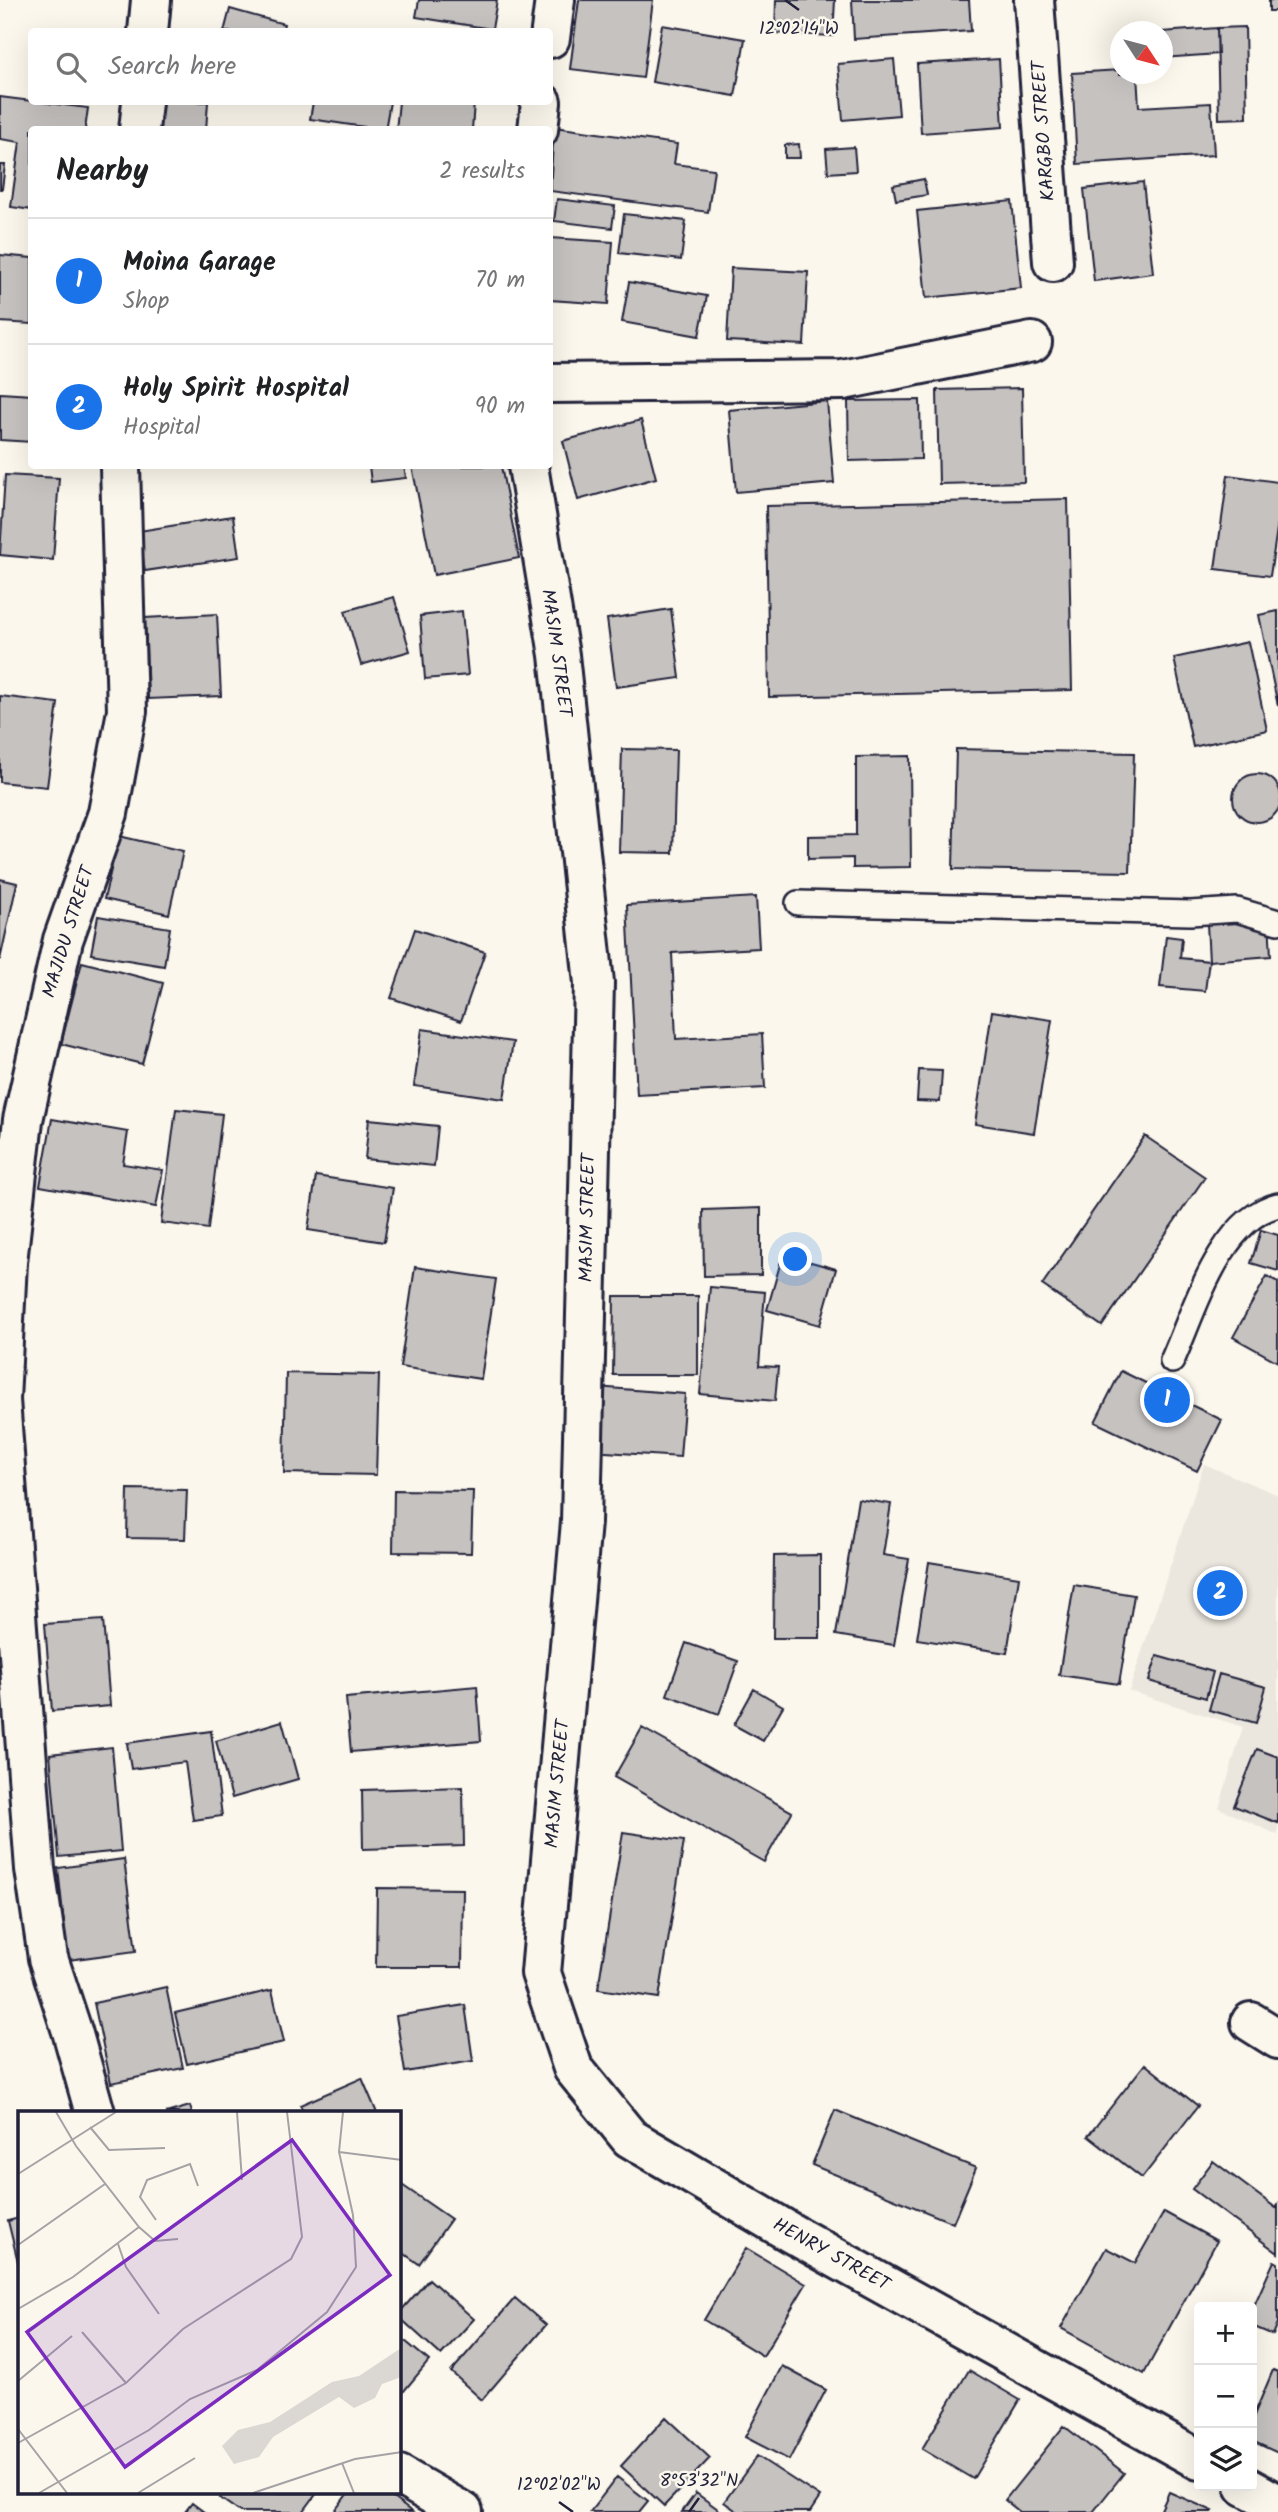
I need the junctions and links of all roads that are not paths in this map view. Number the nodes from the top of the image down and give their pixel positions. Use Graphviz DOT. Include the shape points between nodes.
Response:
graph roads {
  1 [pos="151,0"];
  2 [pos="555,0"];
  3 [pos="1034,0"];
  4 [pos="148,28"];
  5 [pos="551,28"];
  6 [pos="142,105"];
  7 [pos="541,105"];
  8 [pos="139,126"];
  9 [pos="538,126"];
  10 [pos="1053,262"];
  11 [pos="1032,342"];
  12 [pos="553,383"];
  13 [pos="120,469"];
  14 [pos="528,469"];
  15 [pos="798,903"];
  16 [pos="1278,922"];
  17 [pos="1278,1205"];
  18 [pos="1172,1361"];
  19 [pos="0,1400"];
  20 [pos="541,1973"];
  21 [pos="94,2111"];
  22 [pos="1194,2457"];
  23 [pos="401,2476"];
  24 [pos="1254,2491"];
  25 [pos="1278,2504"];
  26 [pos="463,2512"];
  1 -- 4 [label="street"];
  2 -- 5 [label="street"];
  3 -- 10 [label="street, KARGBO STREET"];
  6 -- 8 [label="street"];
  7 -- 9 [label="street"];
  11 -- 12 [label="street" via="843,380"];
  13 -- 19 [label="street, MAJIDU STREET" via="127,710 108,813 63,940 23,1120 7,1262"];
  14 -- 20 [label="street, MASIM STREET" via="559,655 594,983 581,1522"];
  15 -- 16 [label="lane" via="1190,913 1237,910"];
  17 -- 18 [label="lane" via="1266,1208 1228,1240"];
  19 -- 21 [label="street, MAJIDU STREET" via="35,1869 48,1958"];
  20 -- 22 [label="street, HENRY STREET" via="573,2068 630,2138"];
  23 -- 26 [label="street"];
  24 -- 25 [label="street"];
}
